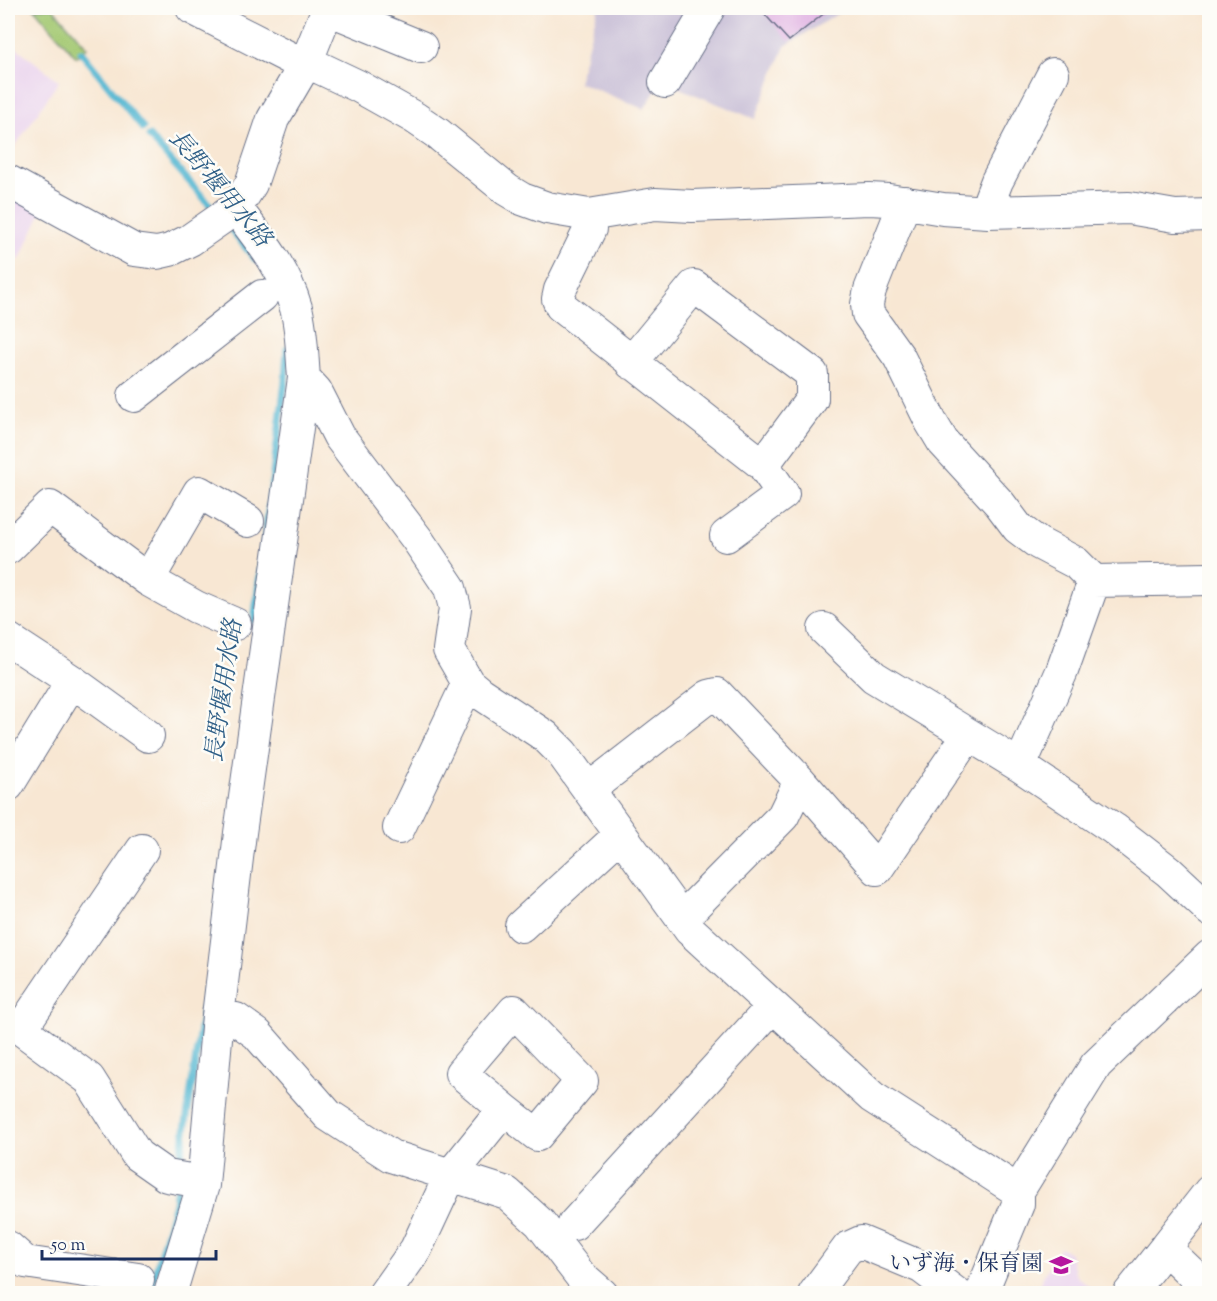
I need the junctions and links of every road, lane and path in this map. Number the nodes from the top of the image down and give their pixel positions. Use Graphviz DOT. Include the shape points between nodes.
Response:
graph roads {
  1 [pos="192,8"];
  2 [pos="328,8"];
  3 [pos="709,8"];
  4 [pos="421,48"];
  5 [pos="306,63"];
  6 [pos="1053,74"];
  7 [pos="665,82"];
  8 [pos="8,181"];
  9 [pos="905,202"];
  10 [pos="988,212"];
  11 [pos="1209,214"];
  12 [pos="225,215"];
  13 [pos="589,215"];
  14 [pos="262,296"];
  15 [pos="631,363"];
  16 [pos="304,378"];
  17 [pos="134,396"];
  18 [pos="763,465"];
  19 [pos="248,521"];
  20 [pos="726,536"];
  21 [pos="8,548"];
  22 [pos="1209,579"];
  23 [pos="148,580"];
  24 [pos="1094,580"];
  25 [pos="235,624"];
  26 [pos="824,629"];
  27 [pos="8,639"];
  28 [pos="72,681"];
  29 [pos="468,683"];
  30 [pos="968,735"];
  31 [pos="148,736"];
  32 [pos="1020,766"];
  33 [pos="800,781"];
  34 [pos="8,785"];
  35 [pos="589,789"];
  36 [pos="399,828"];
  37 [pos="620,835"];
  38 [pos="142,850"];
  39 [pos="1209,910"];
  40 [pos="682,918"];
  41 [pos="521,926"];
  42 [pos="1209,956"];
  43 [pos="773,1006"];
  44 [pos="218,1016"];
  45 [pos="14,1026"];
  46 [pos="504,1109"];
  47 [pos="450,1176"];
  48 [pos="187,1180"];
  49 [pos="1017,1191"];
  50 [pos="1209,1191"];
  51 [pos="574,1224"];
  52 [pos="8,1248"];
  53 [pos="1165,1248"];
  54 [pos="138,1279"];
  55 [pos="1209,1291"];
  56 [pos="170,1293"];
  57 [pos="384,1293"];
  58 [pos="602,1293"];
  59 [pos="814,1293"];
  60 [pos="957,1293"];
  61 [pos="981,1293"];
  62 [pos="1129,1293"];
  1 -- 5 [label="street"];
  2 -- 4 [label="street"];
  2 -- 5 [label="street"];
  3 -- 7 [label="street"];
  5 -- 12 [label="street" via="273,119 251,184"];
  5 -- 13 [label="street" via="415,118 522,199"];
  6 -- 10 [label="street" via="997,181"];
  8 -- 12 [label="street" via="134,250 170,250"];
  9 -- 10 [label="street"];
  9 -- 13 [label="street" via="869,199 655,204"];
  9 -- 24 [label="street" via="870,290 868,314 899,357 931,422 960,462 1018,528 1076,563"];
  10 -- 11 [label="street" via="1129,208 1175,216"];
  12 -- 16 [label="street" via="271,254 290,290 302,339"];
  13 -- 15 [label="street" via="590,229 558,298 572,316"];
  14 -- 17 [label="street"];
  15 -- 18 [label="street"];
  15 -- 18 [label="street" via="694,286 812,374 812,399"];
  16 -- 29 [label="street" via="316,391 339,436 450,588 455,608 449,650"];
  16 -- 44 [label="street"];
  18 -- 20 [label="street" via="783,494"];
  19 -- 23 [label="street" via="199,492"];
  21 -- 23 [label="street" via="50,507"];
  22 -- 24 [label="street"];
  23 -- 25 [label="street"];
  24 -- 32 [label="street" via="1062,671"];
  26 -- 30 [label="street" via="874,677"];
  27 -- 28 [label="street"];
  28 -- 31 [label="street"];
  28 -- 34 [label="street"];
  29 -- 35 [label="street" via="545,736"];
  29 -- 36 [label="street"];
  30 -- 32 [label="street"];
  30 -- 33 [label="street" via="877,868"];
  32 -- 39 [label="street" via="1123,836"];
  33 -- 35 [label="street" via="717,694 709,696"];
  33 -- 40 [label="street" via="783,816"];
  35 -- 37 [label="street"];
  37 -- 40 [label="street"];
  37 -- 41 [label="street"];
  38 -- 45 [label="street"];
  40 -- 43 [label="street" via="690,930"];
  42 -- 49 [label="street" via="1095,1065"];
  43 -- 49 [label="street" via="872,1097"];
  43 -- 51 [label="street"];
  44 -- 47 [label="street" via="236,1019 257,1034 328,1115 391,1156"];
  44 -- 48 [label="street"];
  45 -- 48 [label="street" via="89,1079 137,1155"];
  46 -- 47 [label="street"];
  47 -- 57 [label="street" via="416,1250"];
  47 -- 58 [label="street" via="507,1193 540,1223 580,1275"];
  48 -- 56 [label="street"];
  49 -- 61 [label="street" via="1018,1204"];
  50 -- 53 [label="street"];
  52 -- 54 [label="street" via="25,1262"];
  53 -- 55 [label="street"];
  53 -- 62 [label="street"];
  59 -- 60 [label="street" via="848,1248 861,1242 921,1267"];
}
